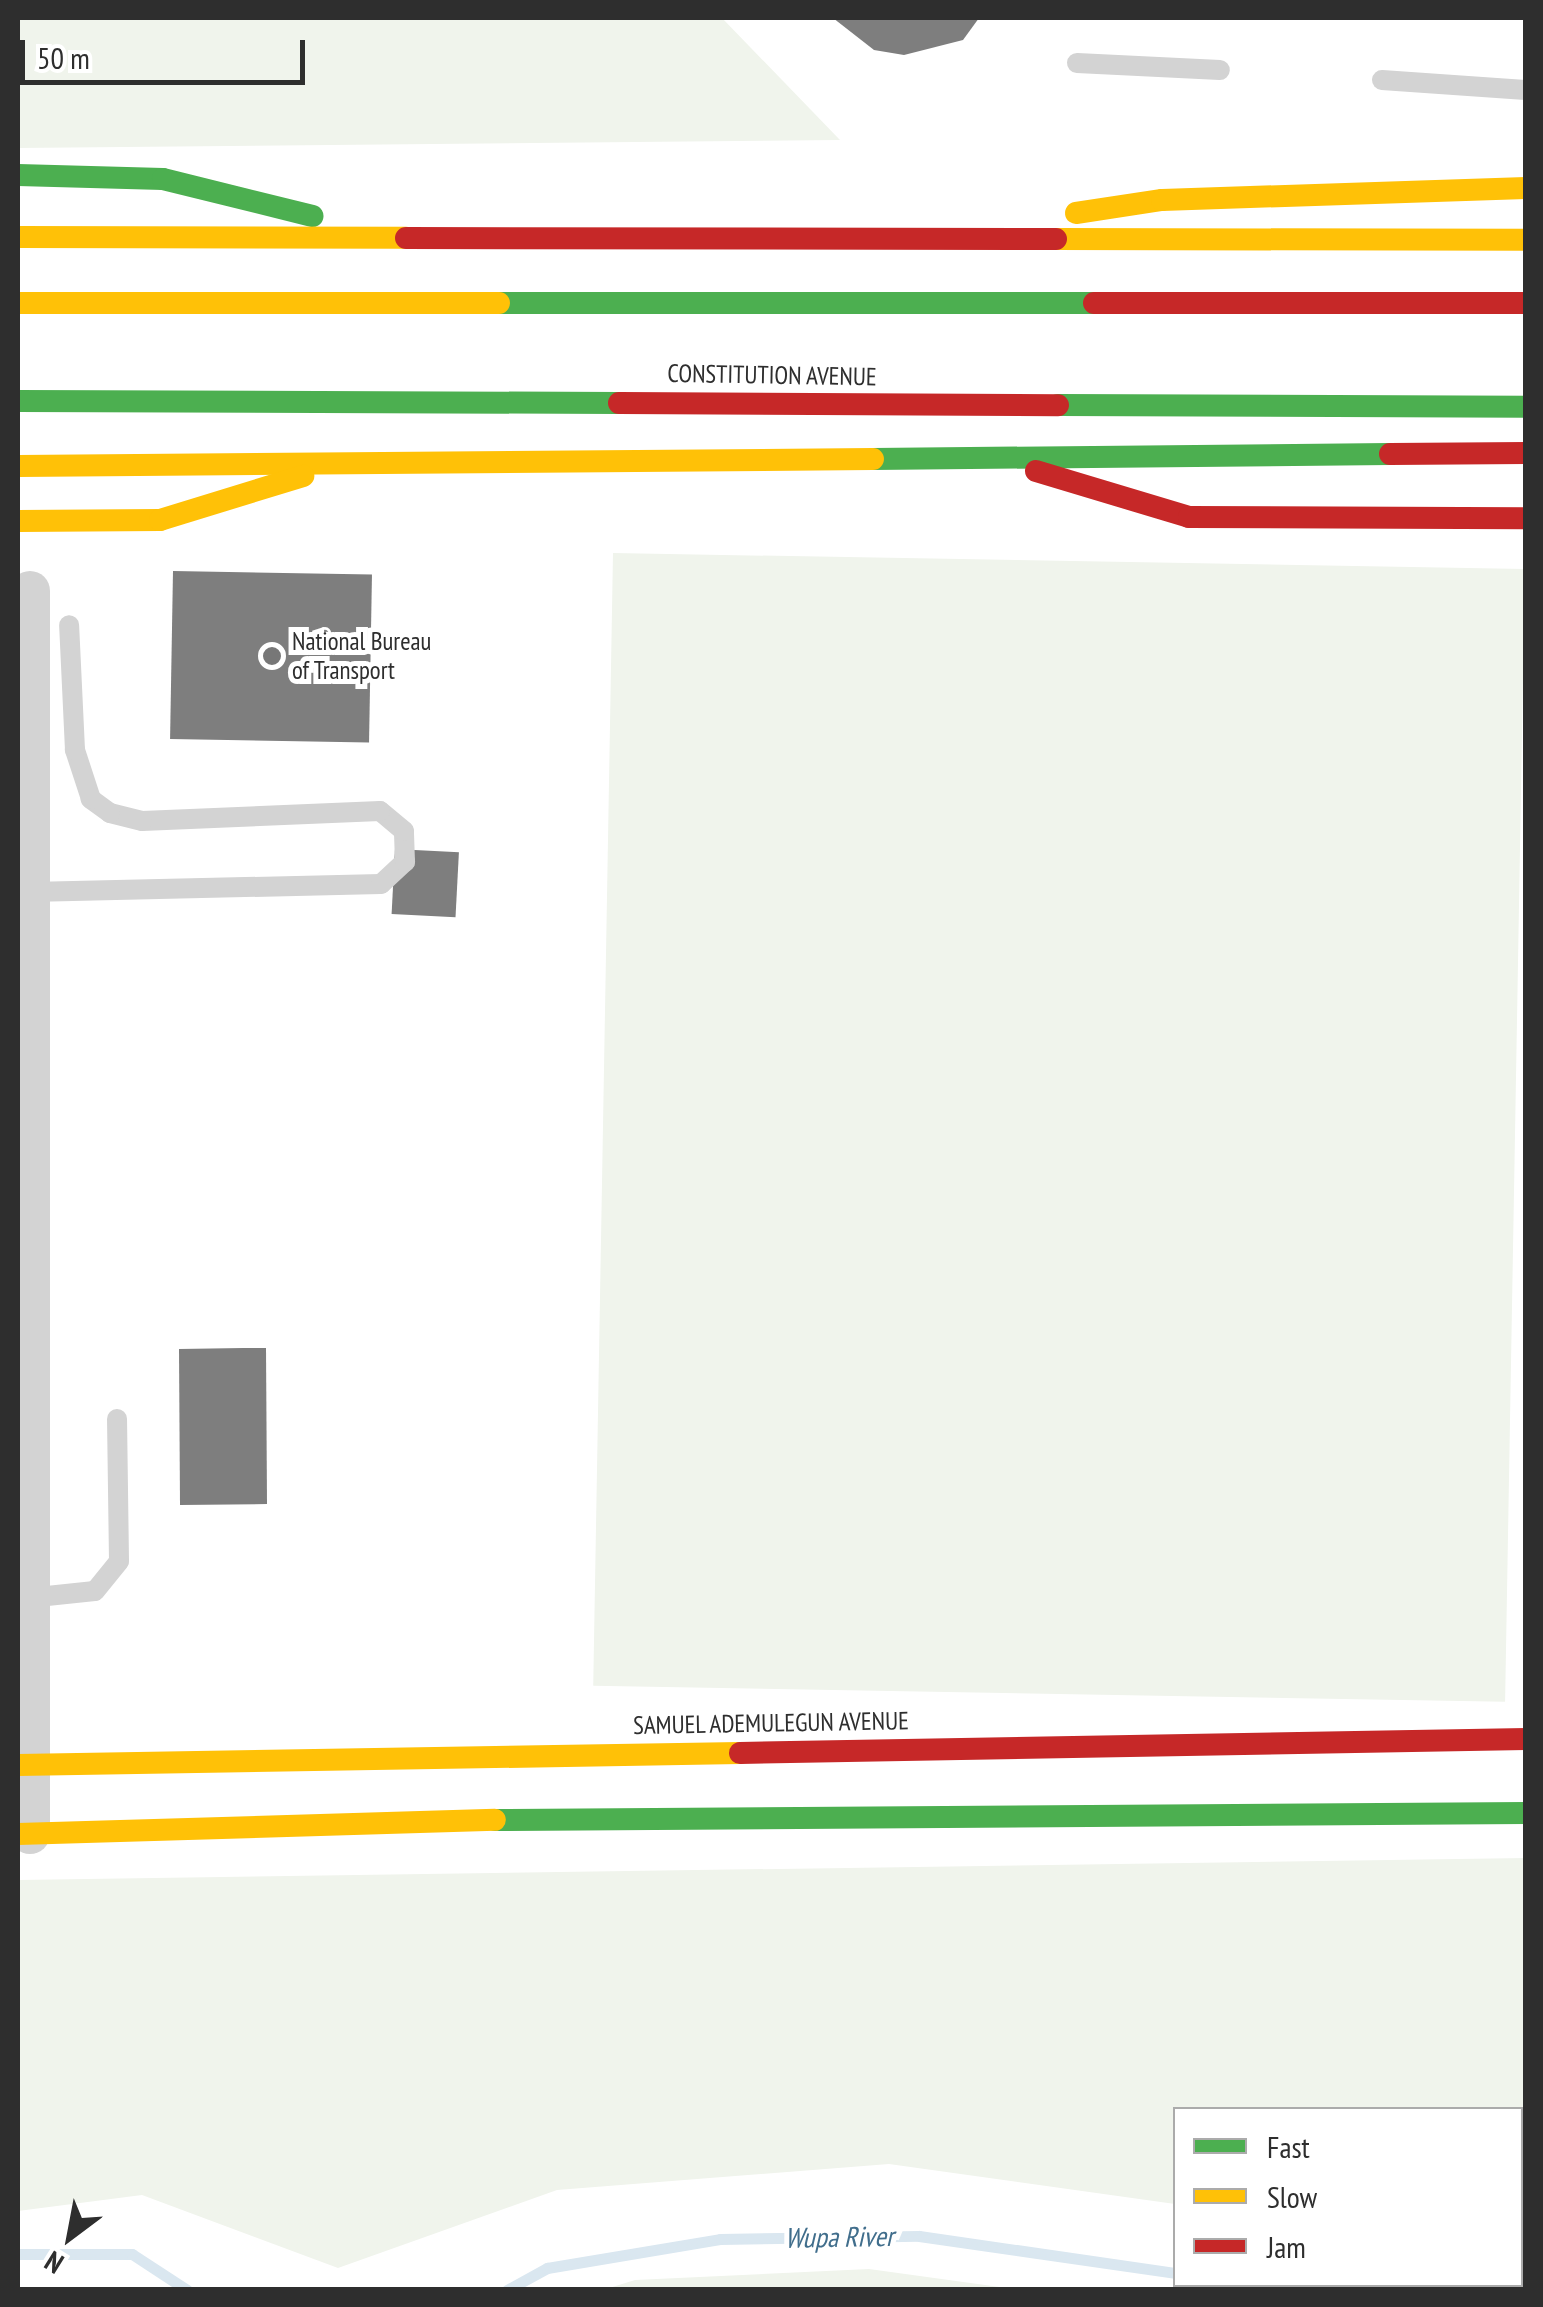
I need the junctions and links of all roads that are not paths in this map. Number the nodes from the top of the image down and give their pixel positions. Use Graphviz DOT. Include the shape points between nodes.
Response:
graph roads {
  1 [pos="1077,63"];
  2 [pos="1220,70"];
  3 [pos="1382,80"];
  4 [pos="1526,90"];
  5 [pos="18,174"];
  6 [pos="1526,188"];
  7 [pos="373,234"];
  8 [pos="18,238"];
  9 [pos="1008,238"];
  10 [pos="1526,240"];
  11 [pos="18,303"];
  12 [pos="1526,303"];
  13 [pos="18,401"];
  14 [pos="1526,407"];
  15 [pos="1526,454"];
  16 [pos="1002,458"];
  17 [pos="342,462"];
  18 [pos="18,466"];
  19 [pos="1526,518"];
  20 [pos="18,521"];
  21 [pos="30,591"];
  22 [pos="69,626"];
  23 [pos="24,636"];
  24 [pos="30,892"];
  25 [pos="24,964"];
  26 [pos="23,1295"];
  27 [pos="117,1418"];
  28 [pos="23,1531"];
  29 [pos="28,1598"];
  30 [pos="1526,1739"];
  31 [pos="23,1765"];
  32 [pos="1526,1814"];
  33 [pos="24,1834"];
  1 -- 2 [label="lane"];
  3 -- 4 [label="lane"];
  5 -- 7 [label="main road" via="163,178"];
  6 -- 9 [label="main road" via="1090,208"];
  7 -- 8 [label="main road"];
  7 -- 9 [label="main road"];
  9 -- 10 [label="main road"];
  11 -- 12 [label="main road"];
  13 -- 14 [label="main road, CONSTITUTION AVENUE"];
  15 -- 16 [label="main road"];
  16 -- 17 [label="main road"];
  16 -- 19 [label="main road" via="1094,493 1190,517"];
  17 -- 18 [label="main road"];
  17 -- 20 [label="main road" via="160,520"];
  21 -- 23 [label="street"];
  22 -- 24 [label="lane" via="75,750 90,799 110,813 142,820 380,812 404,831 405,862 381,884"];
  23 -- 24 [label="street"];
  24 -- 25 [label="street"];
  25 -- 26 [label="street"];
  26 -- 28 [label="street"];
  27 -- 29 [label="lane" via="120,1561 95,1591"];
  28 -- 29 [label="street"];
  29 -- 31 [label="street"];
  30 -- 31 [label="main road, SAMUEL ADEMULEGUN AVENUE"];
  31 -- 33 [label="street"];
  32 -- 33 [label="main road" via="475,1820"];
}
